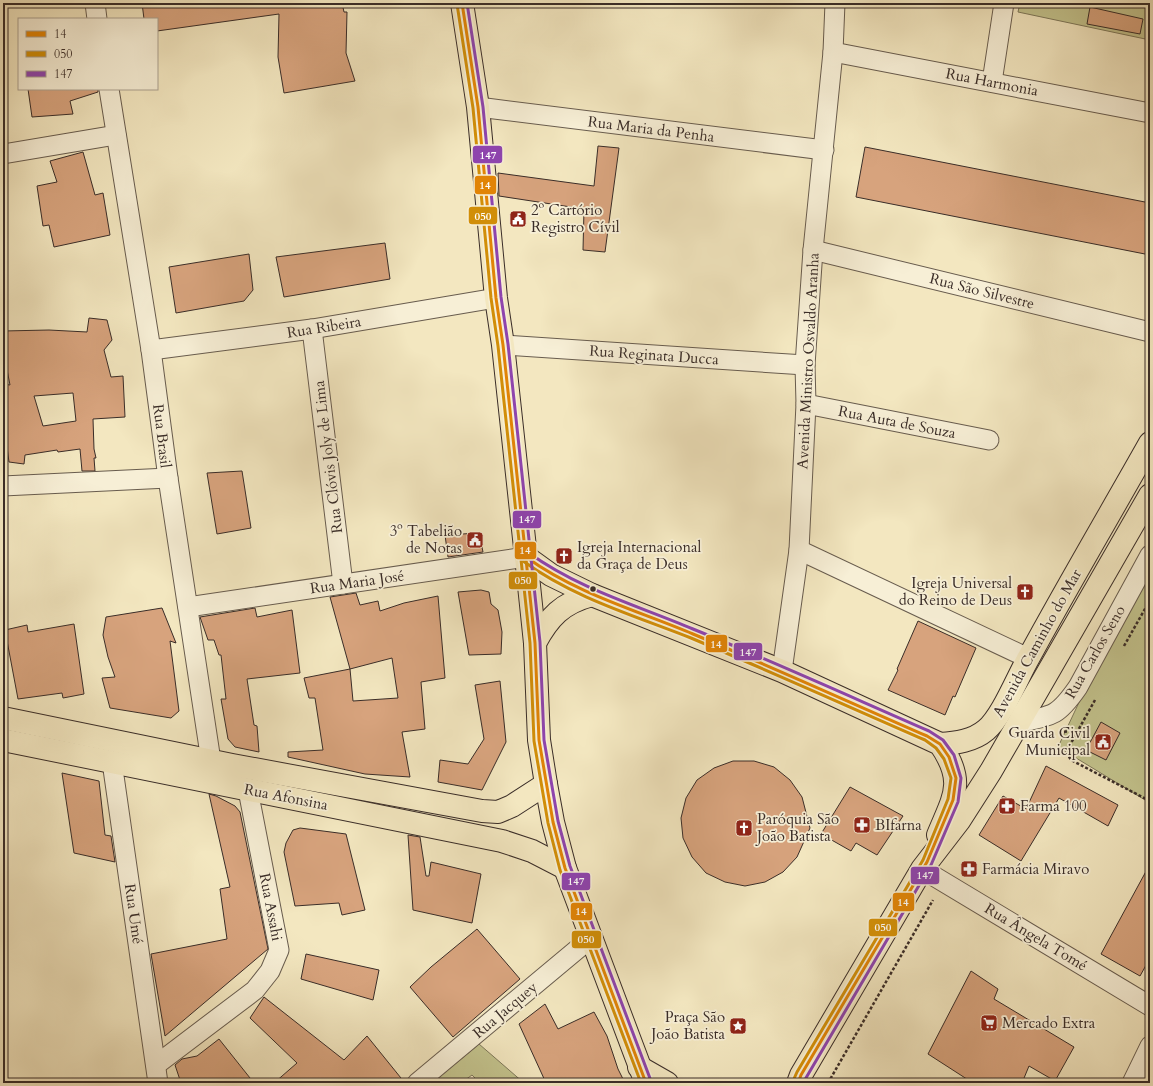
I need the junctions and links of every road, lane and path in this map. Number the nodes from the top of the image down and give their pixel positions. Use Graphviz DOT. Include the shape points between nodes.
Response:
graph roads {
  1 [pos="95,3"];
  2 [pos="462,3"];
  3 [pos="835,3"];
  4 [pos="1004,3"];
  5 [pos="97,18"];
  6 [pos="833,52"];
  7 [pos="992,82"];
  8 [pos="108,90"];
  9 [pos="478,107"];
  10 [pos="1150,113"];
  11 [pos="116,135"];
  12 [pos="824,150"];
  13 [pos="3,154"];
  14 [pos="813,250"];
  15 [pos="496,298"];
  16 [pos="312,329"];
  17 [pos="1150,332"];
  18 [pos="503,345"];
  19 [pos="151,350"];
  20 [pos="805,365"];
  21 [pos="806,404"];
  22 [pos="989,440"];
  23 [pos="1150,443"];
  24 [pos="168,478"];
  25 [pos="3,486"];
  26 [pos="1150,495"];
  27 [pos="799,550"];
  28 [pos="1150,555"];
  29 [pos="526,557"];
  30 [pos="343,584"];
  31 [pos="592,595"];
  32 [pos="1150,600"];
  33 [pos="188,607"];
  34 [pos="535,643"];
  35 [pos="1123,648"];
  36 [pos="1028,658"];
  37 [pos="782,671"];
  38 [pos="1096,696"];
  39 [pos="3,718"];
  40 [pos="1019,722"];
  41 [pos="3,740"];
  42 [pos="940,744"];
  43 [pos="211,761"];
  44 [pos="112,762"];
  45 [pos="214,783"];
  46 [pos="546,784"];
  47 [pos="248,790"];
  48 [pos="1150,801"];
  49 [pos="924,865"];
  50 [pos="565,868"];
  51 [pos="933,900"];
  52 [pos="592,938"];
  53 [pos="1150,1006"];
  54 [pos="1150,1046"];
  55 [pos="157,1074"];
  56 [pos="643,1075"];
  57 [pos="796,1080"];
  58 [pos="417,1083"];
  59 [pos="667,1083"];
  60 [pos="828,1083"];
  61 [pos="1132,1083"];
  1 -- 5 [label="street"];
  2 -- 9 [label="main road"];
  3 -- 6 [label="street, Avenida Ministro Osvaldo Aranha"];
  4 -- 7 [label="street"];
  6 -- 7 [label="street, Rua Harmonia"];
  6 -- 12 [label="street, Avenida Ministro Osvaldo Aranha"];
  7 -- 10 [label="street, Rua Harmonia"];
  8 -- 11 [label="street, Rua Brasil"];
  9 -- 12 [label="street, Rua Maria da Penha"];
  9 -- 15 [label="main road"];
  11 -- 13 [label="street"];
  11 -- 19 [label="street, Rua Brasil"];
  12 -- 14 [label="street, Avenida Ministro Osvaldo Aranha"];
  14 -- 17 [label="street, Rua São Silvestre"];
  14 -- 20 [label="street, Avenida Ministro Osvaldo Aranha"];
  15 -- 16 [label="street, Rua Ribeira"];
  15 -- 18 [label="main road"];
  16 -- 19 [label="street, Rua Ribeira"];
  16 -- 30 [label="street, Rua Clóvis Joly de Lima"];
  18 -- 20 [label="street, Rua Reginata Ducca"];
  18 -- 29 [label="main road"];
  19 -- 24 [label="street, Rua Brasil"];
  20 -- 21 [label="street, Avenida Ministro Osvaldo Aranha"];
  21 -- 22 [label="street, Rua Auta de Souza"];
  21 -- 27 [label="street, Avenida Ministro Osvaldo Aranha"];
  23 -- 36 [label="main road, Avenida Caminho do Mar"];
  24 -- 25 [label="street"];
  24 -- 33 [label="street, Rua Brasil"];
  26 -- 40 [label="main road, Avenida Caminho do Mar"];
  27 -- 36 [label="street"];
  27 -- 37 [label="street, Avenida Ministro Osvaldo Aranha"];
  28 -- 40 [label="street, Rua Carlos Seno" via="1078,687 1065,705 1045,718"];
  29 -- 30 [label="street, Rua Maria José"];
  29 -- 31 [label="main road" via="551,575"];
  29 -- 34 [label="main road"];
  30 -- 33 [label="street, Rua Maria José"];
  31 -- 34 [label="main road" via="576,599 564,606 543,628"];
  31 -- 37 [label="main road"];
  32 -- 35 [label="path"];
  33 -- 43 [label="street, Rua Brasil"];
  34 -- 46 [label="main road" via="539,740"];
  36 -- 42 [label="main road, Avenida Caminho do Mar" via="996,720 986,730 957,743"];
  37 -- 42 [label="main road"];
  38 -- 48 [label="path" via="1066,752 1071,760"];
  39 -- 43 [label="main road, Rua Afonsina"];
  40 -- 49 [label="main road, Avenida Caminho do Mar" via="959,821"];
  41 -- 44 [label="main road, Rua Afonsina"];
  42 -- 49 [label="main road, Avenida Caminho do Mar" via="949,757 956,778 953,800"];
  43 -- 45 [label="street, Rua Brasil"];
  43 -- 46 [label="main road, Rua Afonsina" via="482,811 498,812"];
  44 -- 45 [label="main road, Rua Afonsina"];
  44 -- 55 [label="street, Rua Umé"];
  45 -- 47 [label="main road, Rua Afonsina"];
  46 -- 50 [label="main road"];
  47 -- 50 [label="main road, Rua Afonsina" via="502,841 532,851"];
  47 -- 55 [label="street, Rua Assahi" via="279,950 270,971 255,990"];
  49 -- 53 [label="street, Rua Ângela Tomé"];
  49 -- 57 [label="main road, Avenida Caminho do Mar"];
  50 -- 52 [label="main road"];
  51 -- 60 [label="path"];
  52 -- 56 [label="main road"];
  52 -- 58 [label="street, Rua Jacquey"];
  54 -- 61 [label="street"];
  56 -- 59 [label="main road"];
}
